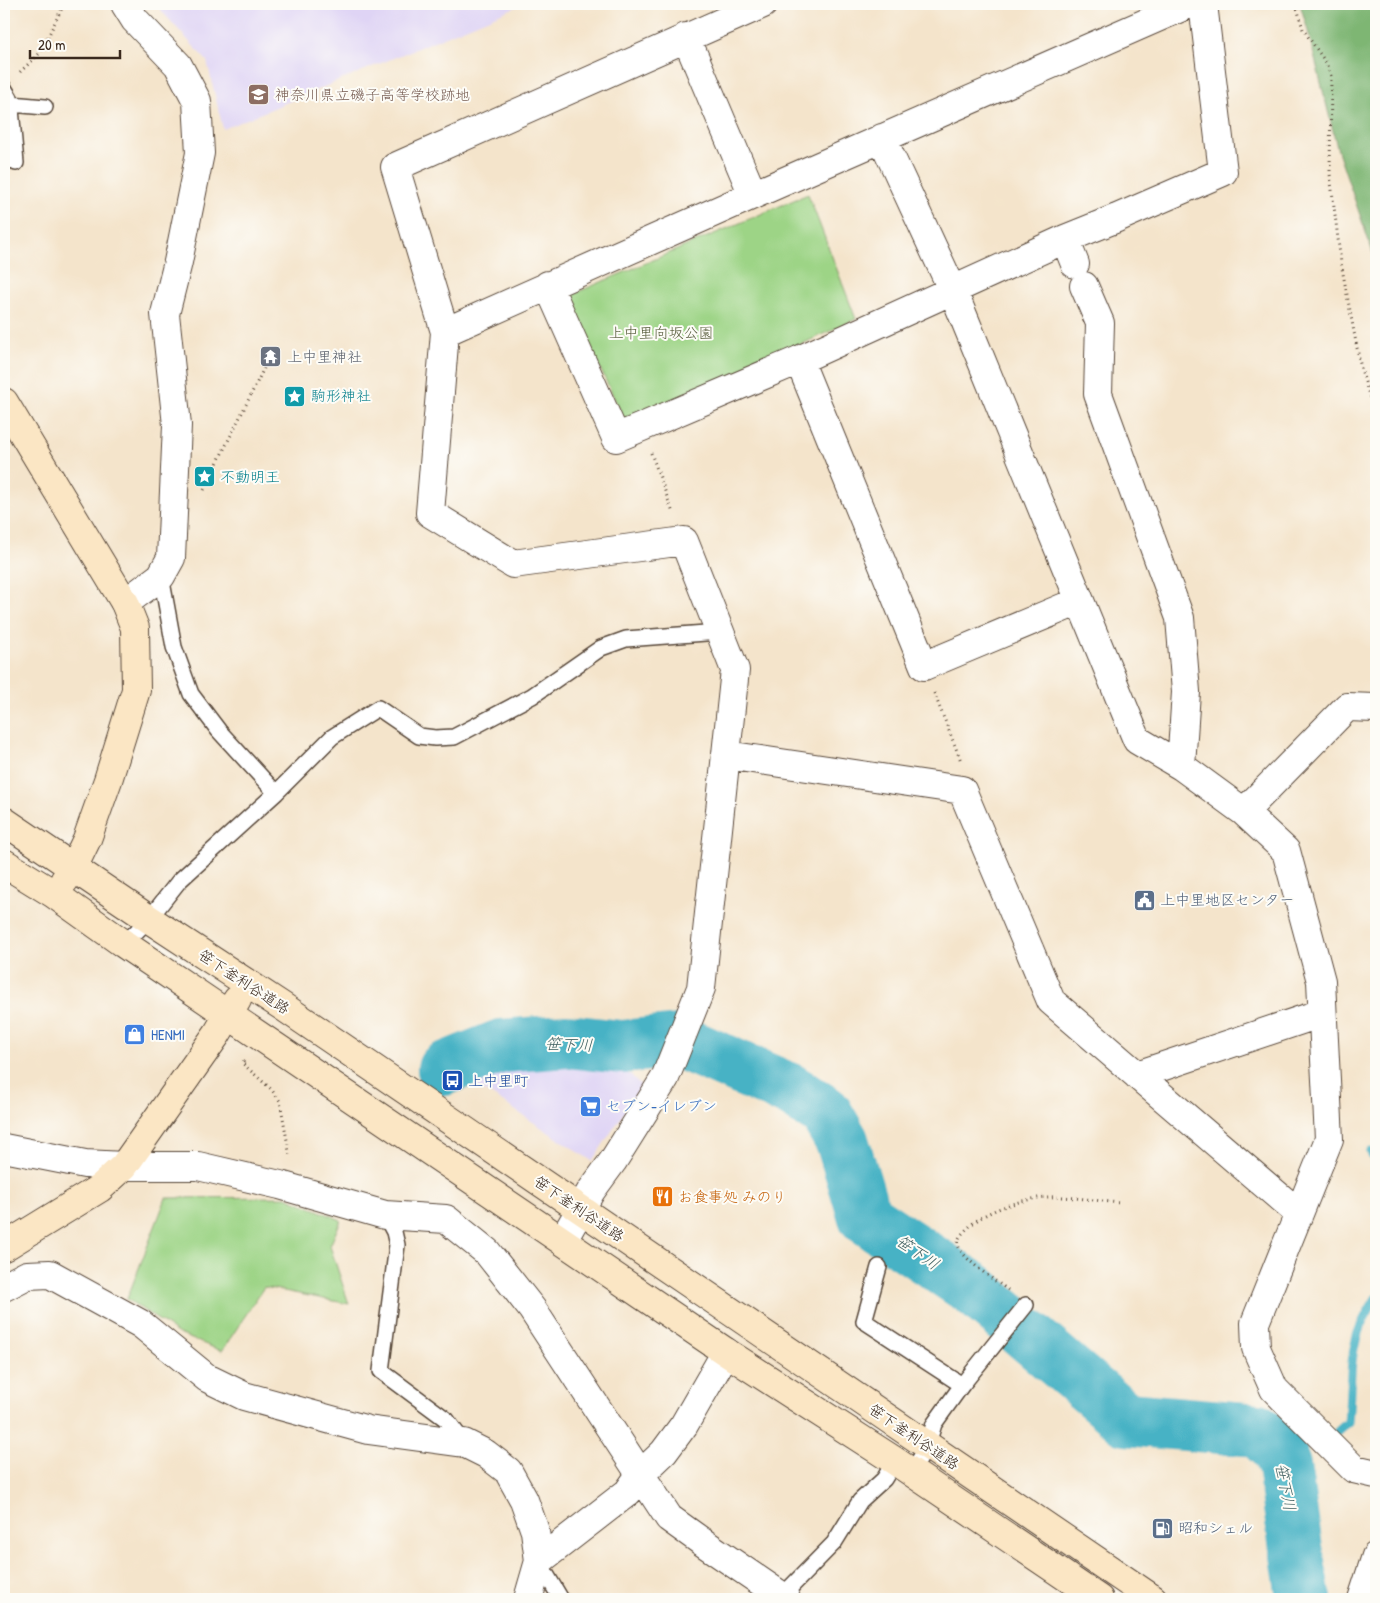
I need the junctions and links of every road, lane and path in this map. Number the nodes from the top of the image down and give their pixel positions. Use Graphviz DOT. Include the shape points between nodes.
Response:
graph roads {
  1 [pos="64,4"];
  2 [pos="125,4"];
  3 [pos="763,4"];
  4 [pos="1189,4"];
  5 [pos="1203,4"];
  6 [pos="1296,4"];
  7 [pos="686,37"];
  8 [pos="18,74"];
  9 [pos="4,88"];
  10 [pos="11,104"];
  11 [pos="45,107"];
  12 [pos="882,138"];
  13 [pos="16,163"];
  14 [pos="752,195"];
  15 [pos="1065,239"];
  16 [pos="548,285"];
  17 [pos="952,291"];
  18 [pos="445,332"];
  19 [pos="798,360"];
  20 [pos="265,366"];
  21 [pos="4,402"];
  22 [pos="1376,418"];
  23 [pos="642,427"];
  24 [pos="201,497"];
  25 [pos="684,541"];
  26 [pos="161,576"];
  27 [pos="1079,601"];
  28 [pos="125,603"];
  29 [pos="719,632"];
  30 [pos="924,666"];
  31 [pos="1376,708"];
  32 [pos="726,756"];
  33 [pos="1181,766"];
  34 [pos="962,790"];
  35 [pos="276,793"];
  36 [pos="1244,812"];
  37 [pos="4,821"];
  38 [pos="4,863"];
  39 [pos="73,868"];
  40 [pos="54,894"];
  41 [pos="149,919"];
  42 [pos="124,944"];
  43 [pos="248,984"];
  44 [pos="1322,1013"];
  45 [pos="228,1014"];
  46 [pos="246,1059"];
  47 [pos="1137,1075"];
  48 [pos="4,1148"];
  49 [pos="124,1166"];
  50 [pos="294,1190"];
  51 [pos="1120,1203"];
  52 [pos="581,1211"];
  53 [pos="1298,1213"];
  54 [pos="384,1215"];
  55 [pos="563,1240"];
  56 [pos="4,1247"];
  57 [pos="879,1267"];
  58 [pos="4,1287"];
  59 [pos="1026,1306"];
  60 [pos="726,1352"];
  61 [pos="962,1384"];
  62 [pos="464,1443"];
  63 [pos="927,1447"];
  64 [pos="903,1467"];
  65 [pos="1376,1474"];
  66 [pos="640,1475"];
  67 [pos="1376,1556"];
  68 [pos="539,1561"];
  69 [pos="1363,1596"];
  70 [pos="782,1598"];
  71 [pos="528,1599"];
  72 [pos="561,1599"];
  73 [pos="1099,1599"];
  74 [pos="1153,1599"];
  1 -- 8 [label="path" via="40,53"];
  2 -- 26 [label="street" via="135,20 178,65 197,101 200,153 165,314 176,425 171,558"];
  3 -- 7 [label="street"];
  4 -- 12 [label="street"];
  5 -- 15 [label="street" via="1223,172"];
  6 -- 22 [label="path" via="1302,29 1326,63 1331,76 1330,174 1341,263 1361,369"];
  7 -- 14 [label="street"];
  7 -- 18 [label="street" via="395,167"];
  9 -- 10 [label="lane"];
  10 -- 11 [label="lane"];
  10 -- 13 [label="lane"];
  12 -- 14 [label="street"];
  12 -- 17 [label="street"];
  14 -- 16 [label="street"];
  15 -- 17 [label="street"];
  15 -- 33 [label="street" via="1100,323 1098,394 1180,618 1186,692"];
  16 -- 18 [label="street"];
  16 -- 23 [label="street" via="616,438"];
  17 -- 19 [label="street"];
  17 -- 27 [label="street"];
  18 -- 25 [label="street" via="430,513 512,564"];
  19 -- 23 [label="street"];
  19 -- 30 [label="street"];
  20 -- 24 [label="path"];
  21 -- 28 [label="street"];
  23 -- 25 [label="path"];
  25 -- 29 [label="street"];
  26 -- 28 [label="street"];
  26 -- 35 [label="lane" via="174,647 191,694 219,731"];
  27 -- 30 [label="street"];
  27 -- 33 [label="street" via="1137,740"];
  28 -- 39 [label="street" via="135,628 136,690 108,780"];
  29 -- 32 [label="street" via="735,670"];
  29 -- 35 [label="lane" via="626,639 601,648 532,696 454,737 419,736 378,708 332,737"];
  30 -- 34 [label="path" via="967,775"];
  31 -- 36 [label="street" via="1347,707"];
  32 -- 34 [label="street"];
  32 -- 52 [label="street" via="701,988 665,1078"];
  33 -- 36 [label="street"];
  34 -- 47 [label="street" via="1051,1002"];
  35 -- 41 [label="lane" via="179,881"];
  36 -- 44 [label="street" via="1286,851 1321,981"];
  37 -- 39 [label="street, 笹下釜利谷道路"];
  38 -- 40 [label="street, 笹下釜利谷道路"];
  39 -- 40 [label="street"];
  39 -- 41 [label="street, 笹下釜利谷道路"];
  40 -- 42 [label="street, 笹下釜利谷道路"];
  41 -- 42 [label="lane"];
  41 -- 43 [label="street, 笹下釜利谷道路"];
  42 -- 45 [label="street, 笹下釜利谷道路"];
  43 -- 45 [label="street"];
  43 -- 52 [label="street, 笹下釜利谷道路"];
  44 -- 47 [label="street"];
  44 -- 53 [label="street" via="1329,1139"];
  45 -- 49 [label="street"];
  45 -- 55 [label="street, 笹下釜利谷道路"];
  46 -- 50 [label="path" via="242,1063 272,1089 280,1101"];
  47 -- 53 [label="street"];
  48 -- 49 [label="street" via="85,1164"];
  49 -- 50 [label="street" via="198,1166"];
  49 -- 56 [label="street" via="100,1188"];
  50 -- 54 [label="street"];
  51 -- 59 [label="path" via="1048,1197 1025,1201 1000,1208 975,1221 959,1238 958,1245 963,1255"];
  52 -- 55 [label="street"];
  52 -- 63 [label="street, 笹下釜利谷道路"];
  53 -- 65 [label="street" via="1254,1323 1256,1348 1274,1389 1354,1469"];
  54 -- 62 [label="lane" via="398,1245 381,1371 447,1420"];
  54 -- 66 [label="street" via="446,1219 487,1252 532,1309"];
  55 -- 60 [label="street, 笹下釜利谷道路"];
  57 -- 61 [label="lane" via="864,1321"];
  58 -- 62 [label="street" via="27,1275 50,1274 141,1324 207,1378 244,1396 368,1430"];
  59 -- 61 [label="lane"];
  60 -- 64 [label="street, 笹下釜利谷道路"];
  60 -- 66 [label="street" via="684,1425 664,1452"];
  61 -- 63 [label="lane" via="934,1424"];
  62 -- 68 [label="street" via="486,1454 508,1471 530,1516"];
  63 -- 64 [label="lane"];
  63 -- 74 [label="street, 笹下釜利谷道路"];
  64 -- 70 [label="lane" via="860,1500 834,1543"];
  64 -- 73 [label="street, 笹下釜利谷道路"];
  66 -- 68 [label="street" via="628,1492"];
  66 -- 70 [label="street" via="670,1518"];
  67 -- 69 [label="street"];
  68 -- 71 [label="street"];
  68 -- 72 [label="lane"];
}
